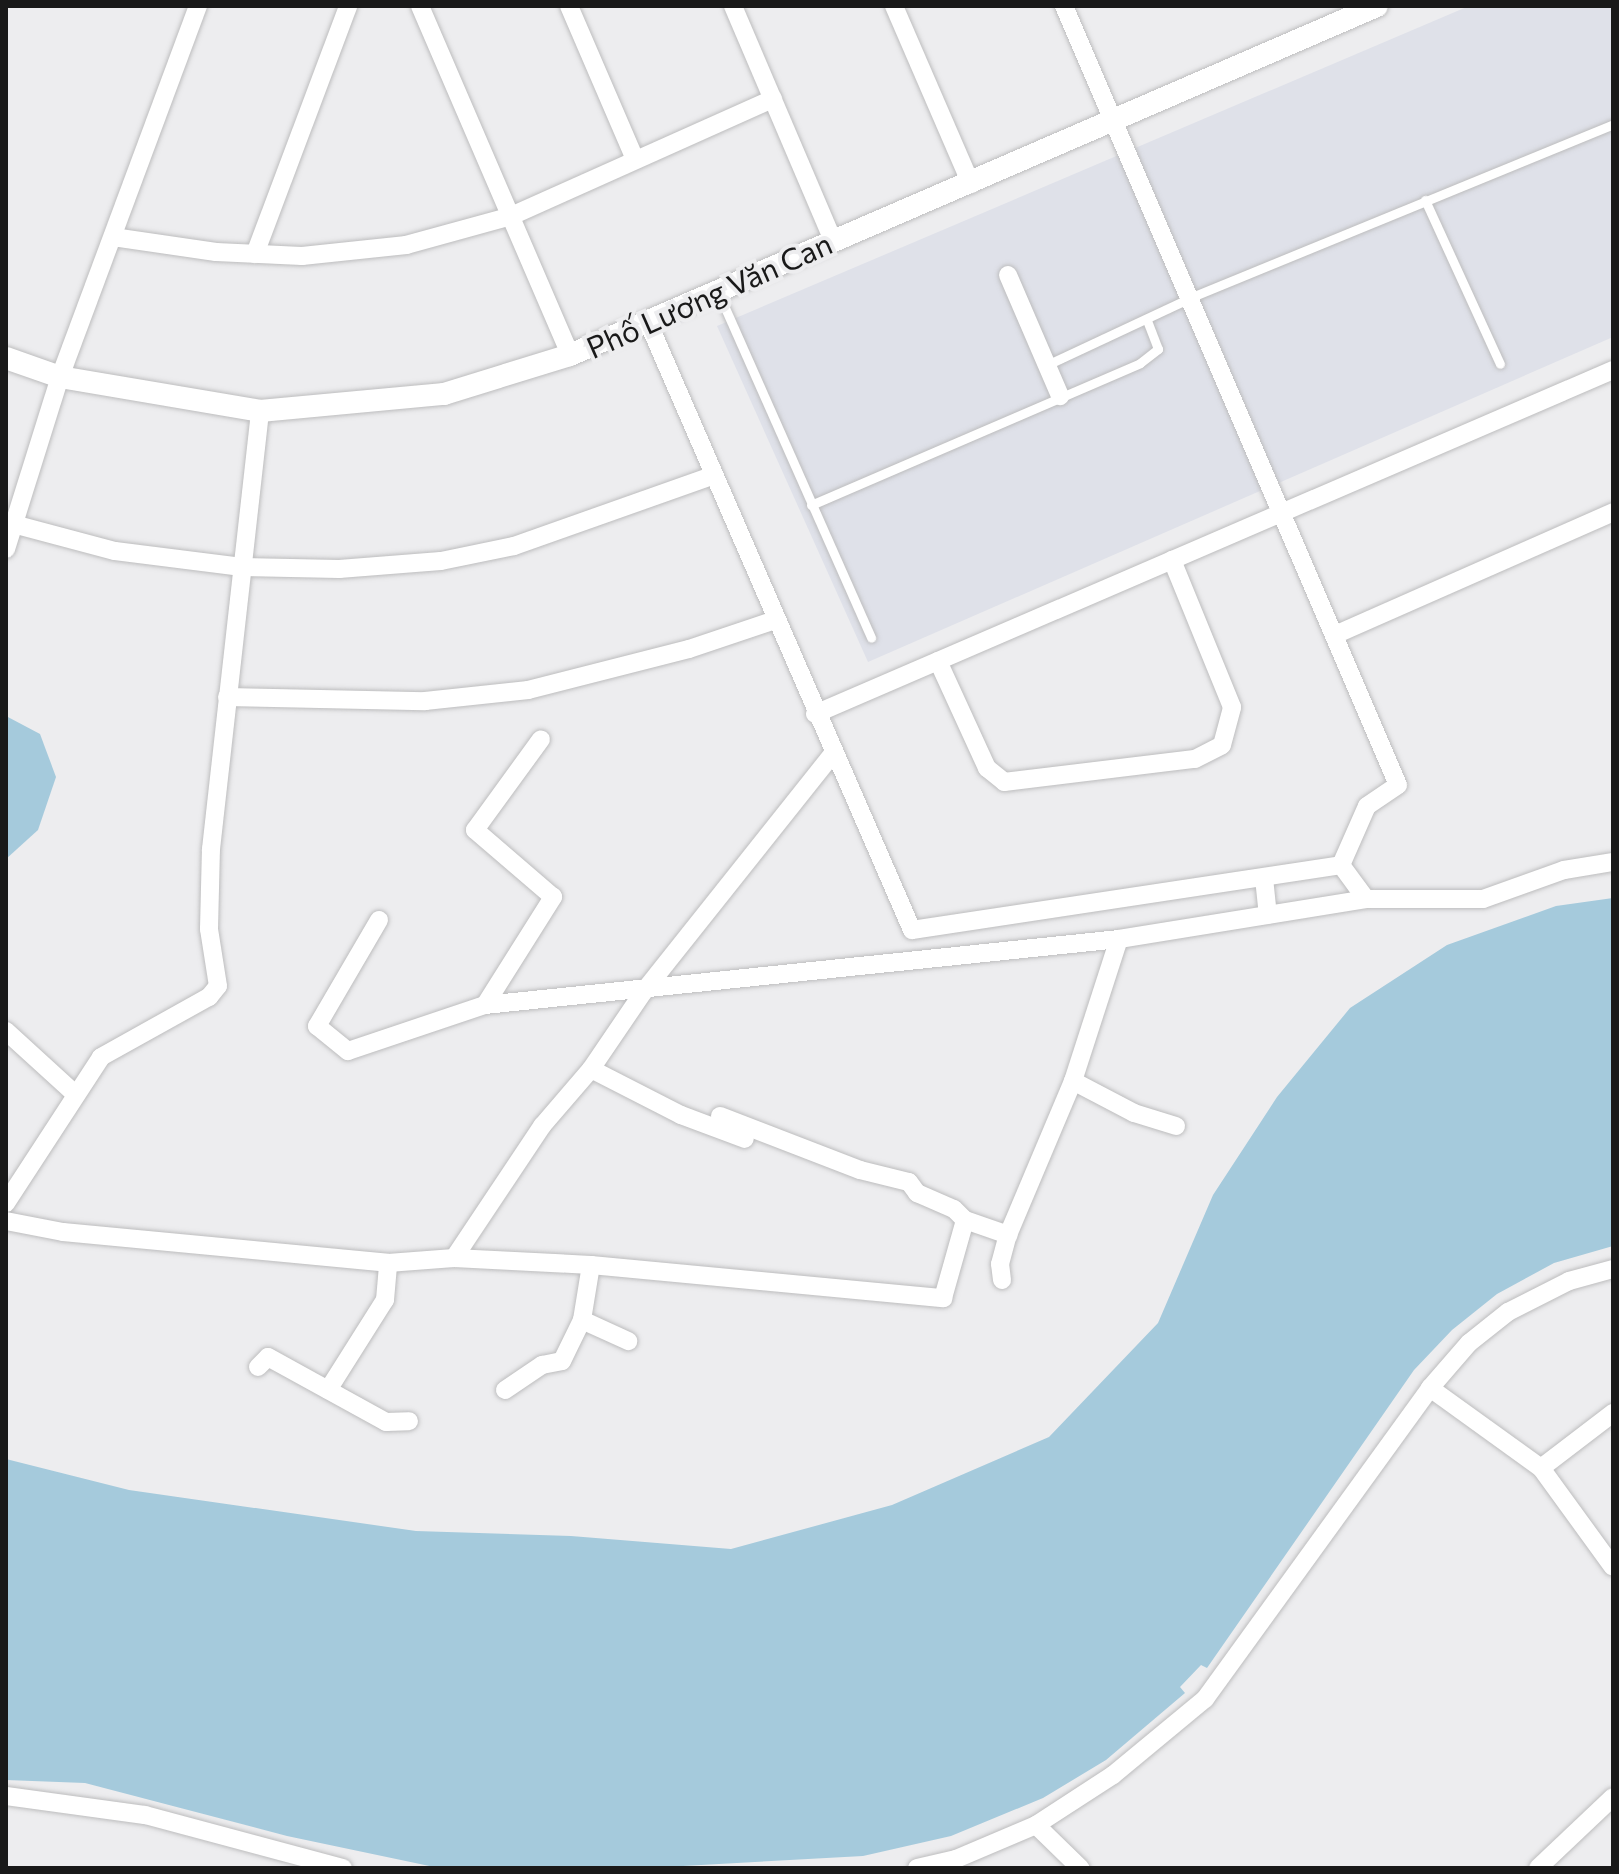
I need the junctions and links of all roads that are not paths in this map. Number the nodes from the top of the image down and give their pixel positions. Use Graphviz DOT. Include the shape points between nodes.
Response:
graph roads {
  1 [pos="198,6"];
  2 [pos="348,6"];
  3 [pos="420,6"];
  4 [pos="569,6"];
  5 [pos="733,6"];
  6 [pos="894,6"];
  7 [pos="1064,6"];
  8 [pos="1377,6"];
  9 [pos="773,99"];
  10 [pos="1112,119"];
  11 [pos="1613,124"];
  12 [pos="635,159"];
  13 [pos="971,184"];
  14 [pos="1425,200"];
  15 [pos="511,216"];
  16 [pos="113,237"];
  17 [pos="833,240"];
  18 [pos="255,254"];
  19 [pos="1008,275"];
  20 [pos="718,292"];
  21 [pos="1192,297"];
  22 [pos="1147,321"];
  23 [pos="648,322"];
  24 [pos="570,355"];
  25 [pos="6,358"];
  26 [pos="1049,364"];
  27 [pos="1500,364"];
  28 [pos="1613,370"];
  29 [pos="60,377"];
  30 [pos="1060,396"];
  31 [pos="260,411"];
  32 [pos="714,475"];
  33 [pos="811,505"];
  34 [pos="1284,512"];
  35 [pos="1613,512"];
  36 [pos="17,525"];
  37 [pos="6,549"];
  38 [pos="1172,560"];
  39 [pos="242,567"];
  40 [pos="775,620"];
  41 [pos="1337,634"];
  42 [pos="871,638"];
  43 [pos="938,661"];
  44 [pos="227,697"];
  45 [pos="815,714"];
  46 [pos="541,739"];
  47 [pos="833,753"];
  48 [pos="1613,862"];
  49 [pos="1341,865"];
  50 [pos="1264,878"];
  51 [pos="1366,899"];
  52 [pos="1268,915"];
  53 [pos="379,920"];
  54 [pos="912,930"];
  55 [pos="1119,939"];
  56 [pos="903,959"];
  57 [pos="644,991"];
  58 [pos="485,1005"];
  59 [pos="6,1031"];
  60 [pos="591,1069"];
  61 [pos="1073,1081"];
  62 [pos="75,1094"];
  63 [pos="720,1116"];
  64 [pos="1176,1126"];
  65 [pos="778,1151"];
  66 [pos="6,1203"];
  67 [pos="965,1220"];
  68 [pos="6,1221"];
  69 [pos="1008,1235"];
  70 [pos="454,1258"];
  71 [pos="388,1263"];
  72 [pos="591,1265"];
  73 [pos="1613,1269"];
  74 [pos="1002,1280"];
  75 [pos="582,1320"];
  76 [pos="628,1341"];
  77 [pos="258,1367"];
  78 [pos="1430,1388"];
  79 [pos="328,1390"];
  80 [pos="505,1390"];
  81 [pos="1613,1413"];
  82 [pos="409,1421"];
  83 [pos="1541,1468"];
  84 [pos="1613,1567"];
  85 [pos="6,1796"];
  86 [pos="1613,1797"];
  87 [pos="1036,1825"];
  88 [pos="1543,1866"];
  89 [pos="343,1868"];
  90 [pos="917,1868"];
  91 [pos="1080,1868"];
  1 -- 16 [label="street"];
  2 -- 18 [label="street"];
  3 -- 15 [label="street"];
  4 -- 12 [label="street"];
  5 -- 9 [label="street"];
  6 -- 13 [label="street"];
  7 -- 10 [label="street"];
  8 -- 10 [label="street, Phố Lương Văn Can"];
  9 -- 12 [label="street"];
  9 -- 17 [label="street"];
  10 -- 13 [label="street, Phố Lương Văn Can"];
  10 -- 21 [label="street"];
  11 -- 14 [label="lane"];
  12 -- 15 [label="street"];
  13 -- 17 [label="street, Phố Lương Văn Can"];
  14 -- 21 [label="lane"];
  14 -- 27 [label="lane"];
  15 -- 18 [label="street" via="406,245 302,256"];
  15 -- 24 [label="street"];
  16 -- 18 [label="street"];
  16 -- 29 [label="street"];
  17 -- 20 [label="street, Phố Lương Văn Can"];
  19 -- 26 [label="street"];
  20 -- 23 [label="street, Phố Lương Văn Can"];
  20 -- 33 [label="lane"];
  21 -- 22 [label="lane"];
  21 -- 34 [label="street"];
  22 -- 26 [label="lane"];
  22 -- 30 [label="lane" via="1158,349 1152,355"];
  23 -- 24 [label="street, Phố Lương Văn Can"];
  23 -- 32 [label="street"];
  24 -- 31 [label="street, Phố Lương Văn Can" via="444,394"];
  25 -- 29 [label="street, Phố Lương Văn Can"];
  26 -- 30 [label="street"];
  28 -- 34 [label="street"];
  29 -- 31 [label="street, Phố Lương Văn Can"];
  29 -- 36 [label="street"];
  30 -- 33 [label="lane"];
  31 -- 39 [label="street"];
  32 -- 39 [label="street" via="514,546 441,561 339,569"];
  32 -- 40 [label="street"];
  33 -- 42 [label="lane"];
  34 -- 38 [label="street"];
  34 -- 41 [label="street"];
  35 -- 41 [label="street"];
  36 -- 37 [label="street"];
  36 -- 39 [label="street" via="115,551"];
  38 -- 43 [label="street"];
  38 -- 43 [label="street" via="1232,707 1222,745 1195,759 1004,782 987,768"];
  39 -- 44 [label="street"];
  40 -- 44 [label="street" via="689,649 528,690 425,701"];
  40 -- 45 [label="street"];
  41 -- 49 [label="street" via="1398,785 1367,806"];
  43 -- 45 [label="street"];
  44 -- 62 [label="street" via="211,849 209,929 218,986 209,997 111,1049"];
  45 -- 47 [label="street"];
  46 -- 58 [label="street" via="475,830 553,897"];
  47 -- 54 [label="street"];
  47 -- 57 [label="street"];
  48 -- 51 [label="street" via="1564,870 1483,899"];
  49 -- 50 [label="street"];
  49 -- 51 [label="street"];
  50 -- 52 [label="street"];
  50 -- 54 [label="street"];
  51 -- 52 [label="street"];
  52 -- 55 [label="street"];
  53 -- 58 [label="street" via="317,1026 334,1043 348,1051"];
  54 -- 56 [label="street"];
  55 -- 56 [label="street"];
  55 -- 61 [label="street"];
  56 -- 57 [label="street"];
  57 -- 58 [label="street"];
  57 -- 60 [label="street"];
  59 -- 62 [label="street"];
  60 -- 65 [label="street" via="681,1115"];
  60 -- 70 [label="street" via="542,1126"];
  61 -- 64 [label="street" via="1134,1113"];
  61 -- 69 [label="street"];
  62 -- 66 [label="street"];
  63 -- 67 [label="street" via="860,1170 909,1182 917,1193 954,1209"];
  67 -- 69 [label="street"];
  67 -- 72 [label="street" via="943,1298"];
  68 -- 71 [label="street" via="63,1232"];
  69 -- 74 [label="street" via="1000,1264"];
  70 -- 71 [label="street"];
  70 -- 72 [label="street"];
  71 -- 79 [label="street" via="385,1300"];
  72 -- 75 [label="street"];
  73 -- 78 [label="street" via="1569,1281 1508,1312 1469,1343"];
  75 -- 76 [label="street"];
  75 -- 80 [label="street" via="562,1361 542,1365"];
  77 -- 79 [label="street" via="268,1357"];
  78 -- 83 [label="street"];
  78 -- 87 [label="street" via="1205,1699 1113,1775"];
  79 -- 82 [label="street" via="386,1422"];
  81 -- 83 [label="street"];
  83 -- 84 [label="street"];
  85 -- 89 [label="street" via="145,1815"];
  86 -- 88 [label="street"];
  87 -- 90 [label="street" via="956,1859"];
  87 -- 91 [label="street"];
}
